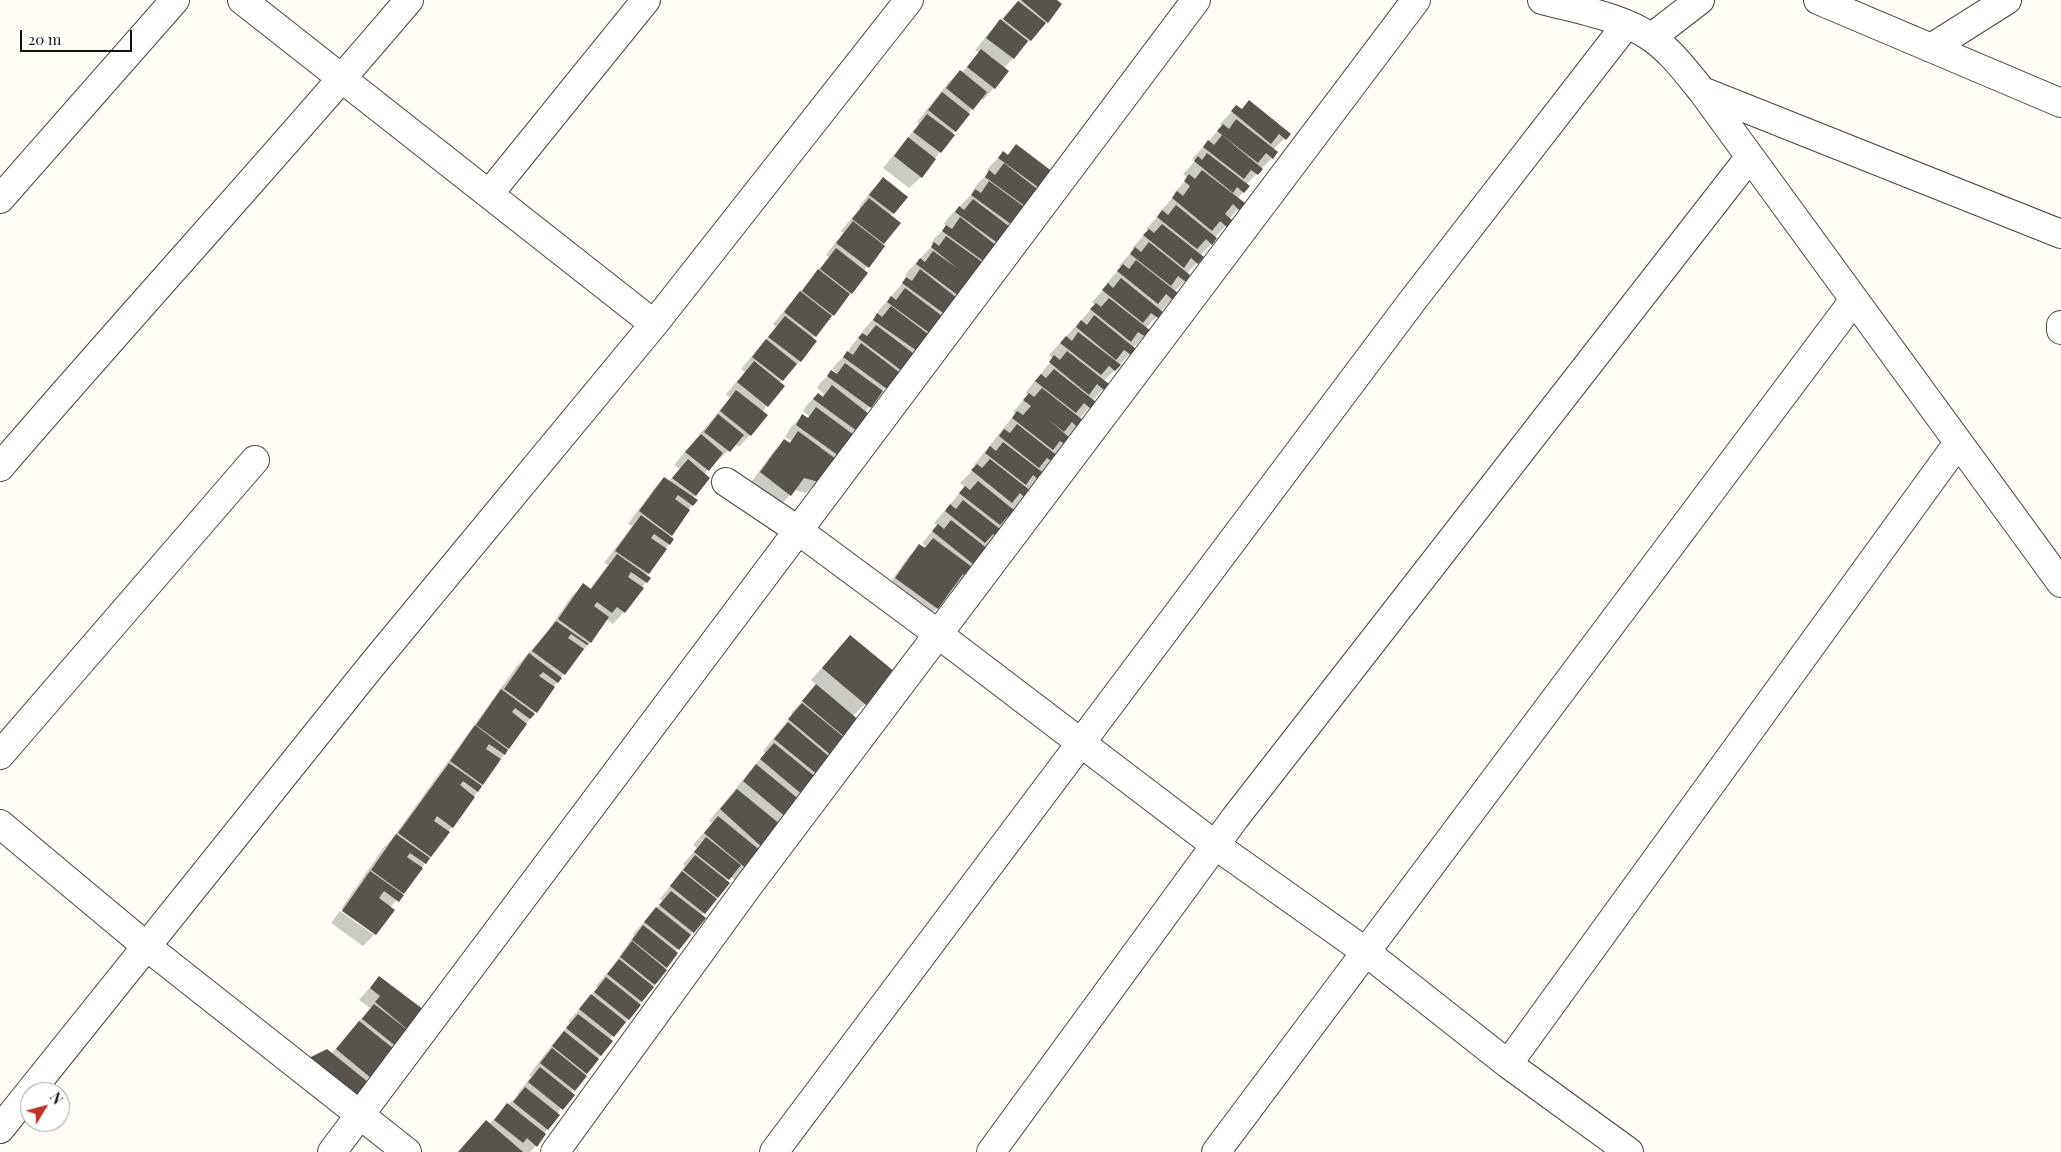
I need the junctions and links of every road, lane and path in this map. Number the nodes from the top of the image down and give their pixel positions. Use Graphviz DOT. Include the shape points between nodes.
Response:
graph roads {
  1 [pos="175,0"];
  2 [pos="242,0"];
  3 [pos="409,0"];
  4 [pos="646,0"];
  5 [pos="909,0"];
  6 [pos="1196,0"];
  7 [pos="1416,0"];
  8 [pos="1542,0"];
  9 [pos="1700,0"];
  10 [pos="1818,0"];
  11 [pos="2007,0"];
  12 [pos="1626,25"];
  13 [pos="1652,38"];
  14 [pos="1931,48"];
  15 [pos="342,78"];
  16 [pos="1702,91"];
  17 [pos="2061,103"];
  18 [pos="1749,158"];
  19 [pos="489,194"];
  20 [pos="0,199"];
  21 [pos="2061,234"];
  22 [pos="1854,300"];
  23 [pos="654,324"];
  24 [pos="2061,325"];
  25 [pos="2061,330"];
  26 [pos="1958,443"];
  27 [pos="255,460"];
  28 [pos="0,467"];
  29 [pos="726,482"];
  30 [pos="799,531"];
  31 [pos="2061,583"];
  32 [pos="938,634"];
  33 [pos="1082,742"];
  34 [pos="0,755"];
  35 [pos="0,824"];
  36 [pos="1215,845"];
  37 [pos="146,946"];
  38 [pos="1366,952"];
  39 [pos="1508,1064"];
  40 [pos="361,1114"];
  41 [pos="0,1129"];
  42 [pos="332,1152"];
  43 [pos="406,1152"];
  44 [pos="555,1152"];
  45 [pos="774,1152"];
  46 [pos="991,1152"];
  47 [pos="1216,1152"];
  48 [pos="1629,1152"];
  1 -- 20 [label="street"];
  2 -- 15 [label="street"];
  3 -- 15 [label="street"];
  4 -- 19 [label="street"];
  5 -- 23 [label="street"];
  6 -- 30 [label="street"];
  7 -- 32 [label="street"];
  8 -- 12 [label="street"];
  9 -- 13 [label="street"];
  10 -- 14 [label="street"];
  11 -- 14 [label="street"];
  12 -- 13 [label="street"];
  12 -- 33 [label="street" via="1413,300"];
  13 -- 16 [label="street" via="1680,63"];
  14 -- 17 [label="street"];
  15 -- 19 [label="street"];
  15 -- 28 [label="street"];
  16 -- 18 [label="street"];
  16 -- 21 [label="street"];
  18 -- 22 [label="street"];
  18 -- 36 [label="street"];
  19 -- 23 [label="street"];
  22 -- 26 [label="street"];
  22 -- 38 [label="street"];
  23 -- 37 [label="street" via="372,665"];
  24 -- 25 [label="street"];
  26 -- 31 [label="street"];
  26 -- 39 [label="street"];
  27 -- 34 [label="street"];
  29 -- 30 [label="street"];
  30 -- 32 [label="street"];
  30 -- 40 [label="street"];
  32 -- 33 [label="street"];
  32 -- 44 [label="street" via="749,885"];
  33 -- 36 [label="street"];
  33 -- 45 [label="street"];
  35 -- 37 [label="street"];
  36 -- 38 [label="street"];
  36 -- 46 [label="street"];
  37 -- 40 [label="street"];
  37 -- 41 [label="street"];
  38 -- 39 [label="street"];
  38 -- 47 [label="street"];
  39 -- 48 [label="street"];
  40 -- 42 [label="street"];
  40 -- 43 [label="street"];
}
